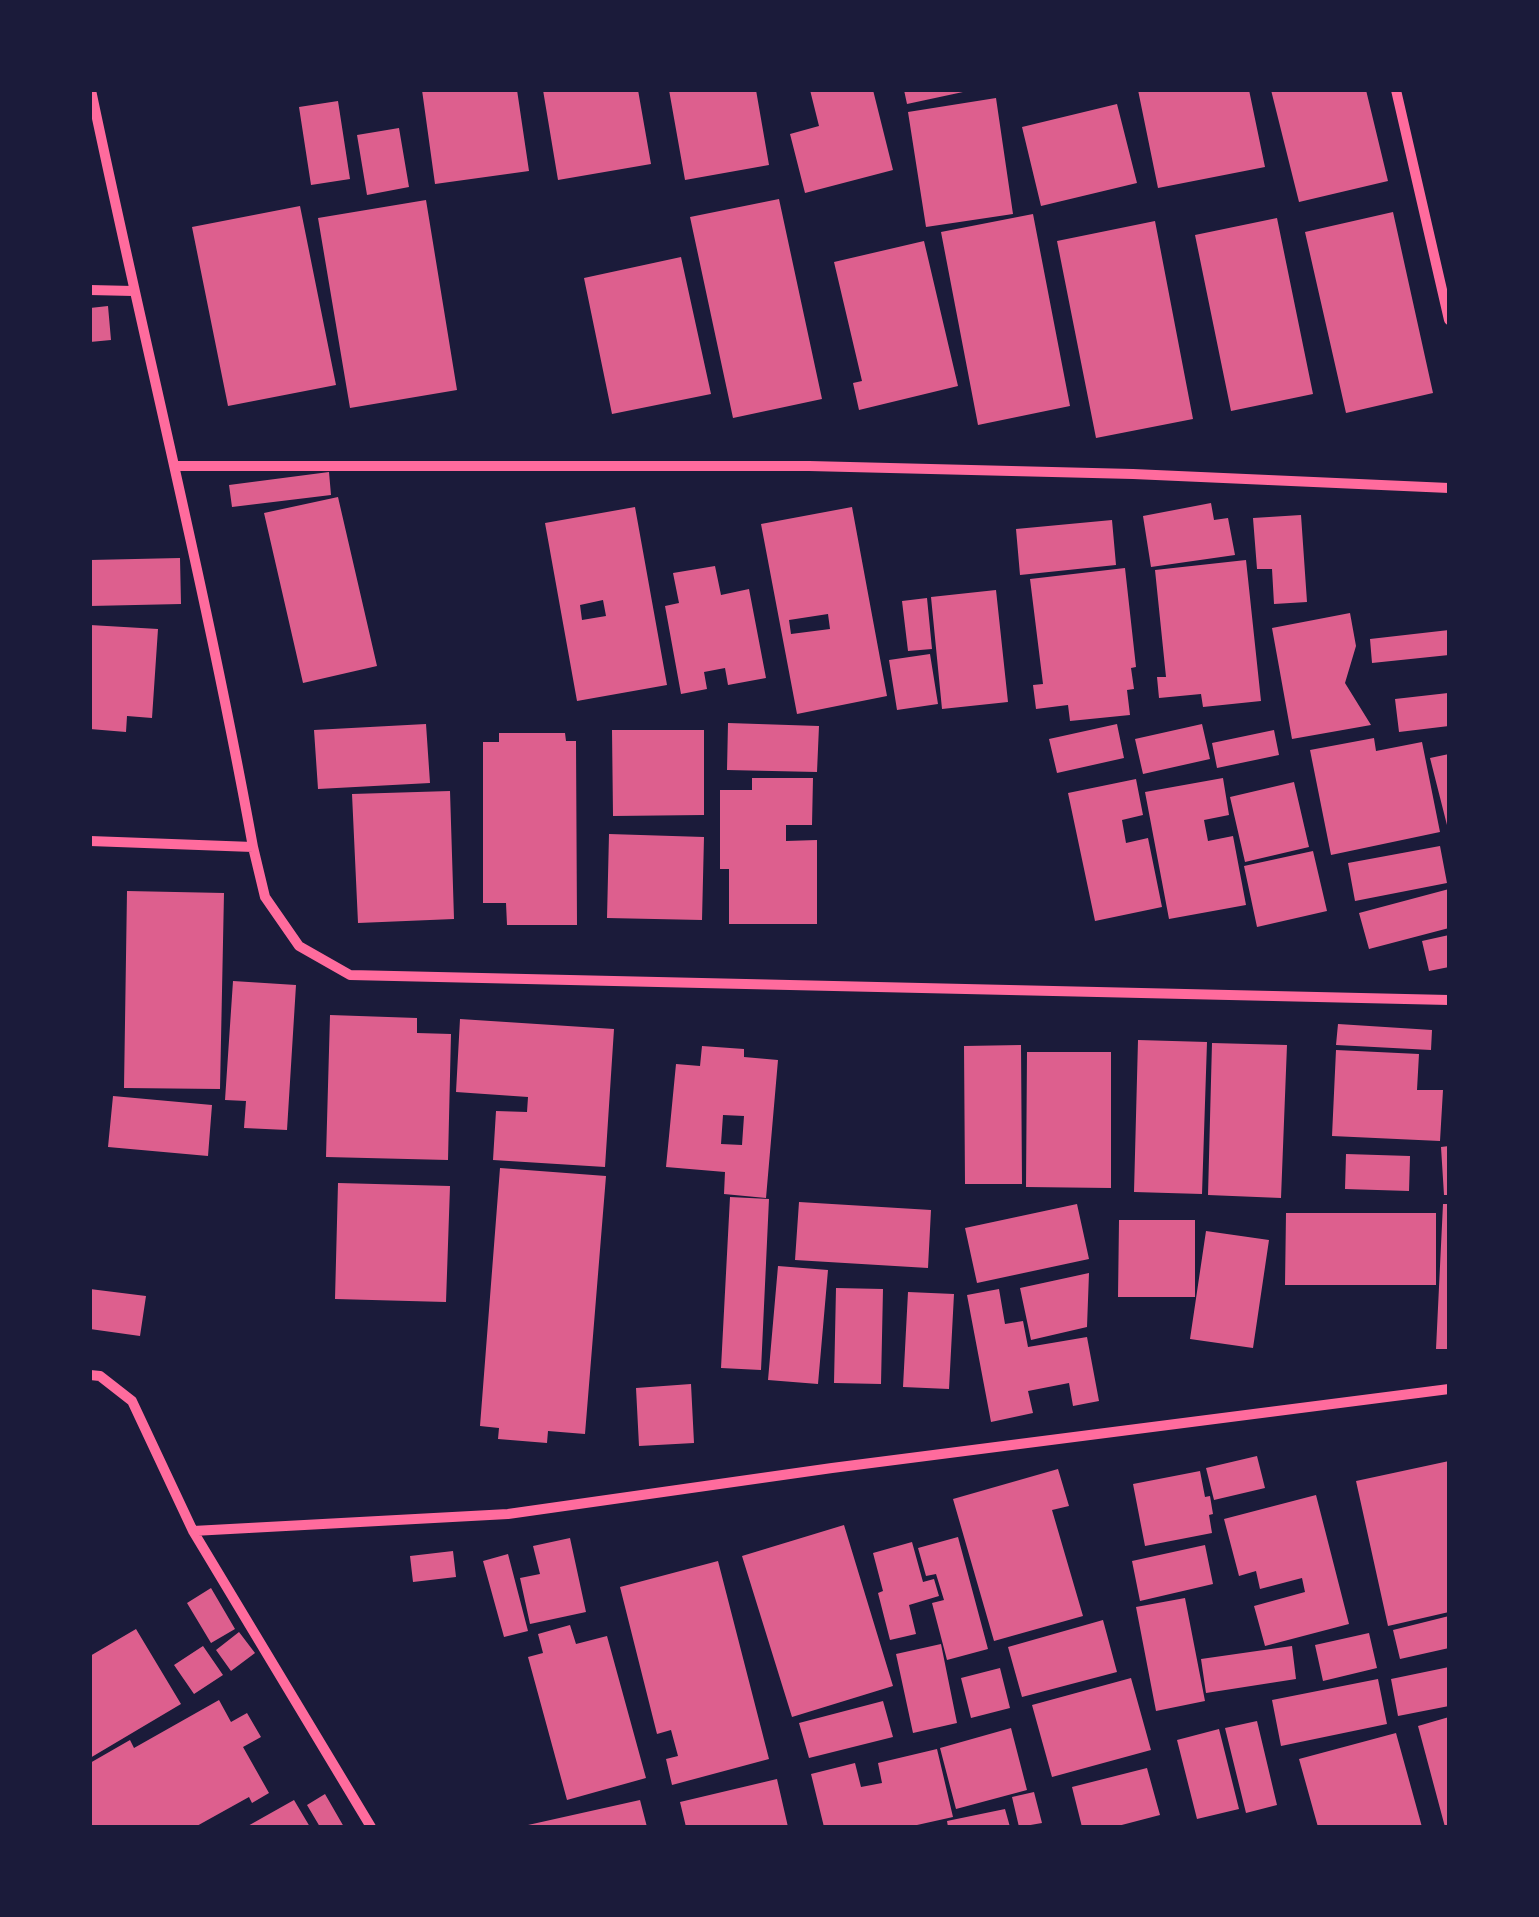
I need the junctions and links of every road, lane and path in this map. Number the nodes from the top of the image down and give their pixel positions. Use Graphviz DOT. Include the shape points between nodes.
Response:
graph roads {
  1 [pos="90,90"];
  2 [pos="1396,90"];
  3 [pos="90,290"];
  4 [pos="133,291"];
  5 [pos="1449,320"];
  6 [pos="177,466"];
  7 [pos="1449,488"];
  8 [pos="90,840"];
  9 [pos="253,847"];
  10 [pos="1449,1000"];
  11 [pos="90,1374"];
  12 [pos="1449,1389"];
  13 [pos="193,1531"];
  14 [pos="371,1827"];
  1 -- 4 [label="street"];
  2 -- 5 [label="street"];
  3 -- 4 [label="street"];
  4 -- 6 [label="street"];
  6 -- 7 [label="street" via="810,466"];
  6 -- 9 [label="street"];
  8 -- 9 [label="street"];
  9 -- 10 [label="street" via="265,897 298,946 350,975"];
  11 -- 13 [label="street" via="132,1400"];
  12 -- 13 [label="street" via="508,1514"];
  13 -- 14 [label="street"];
}
